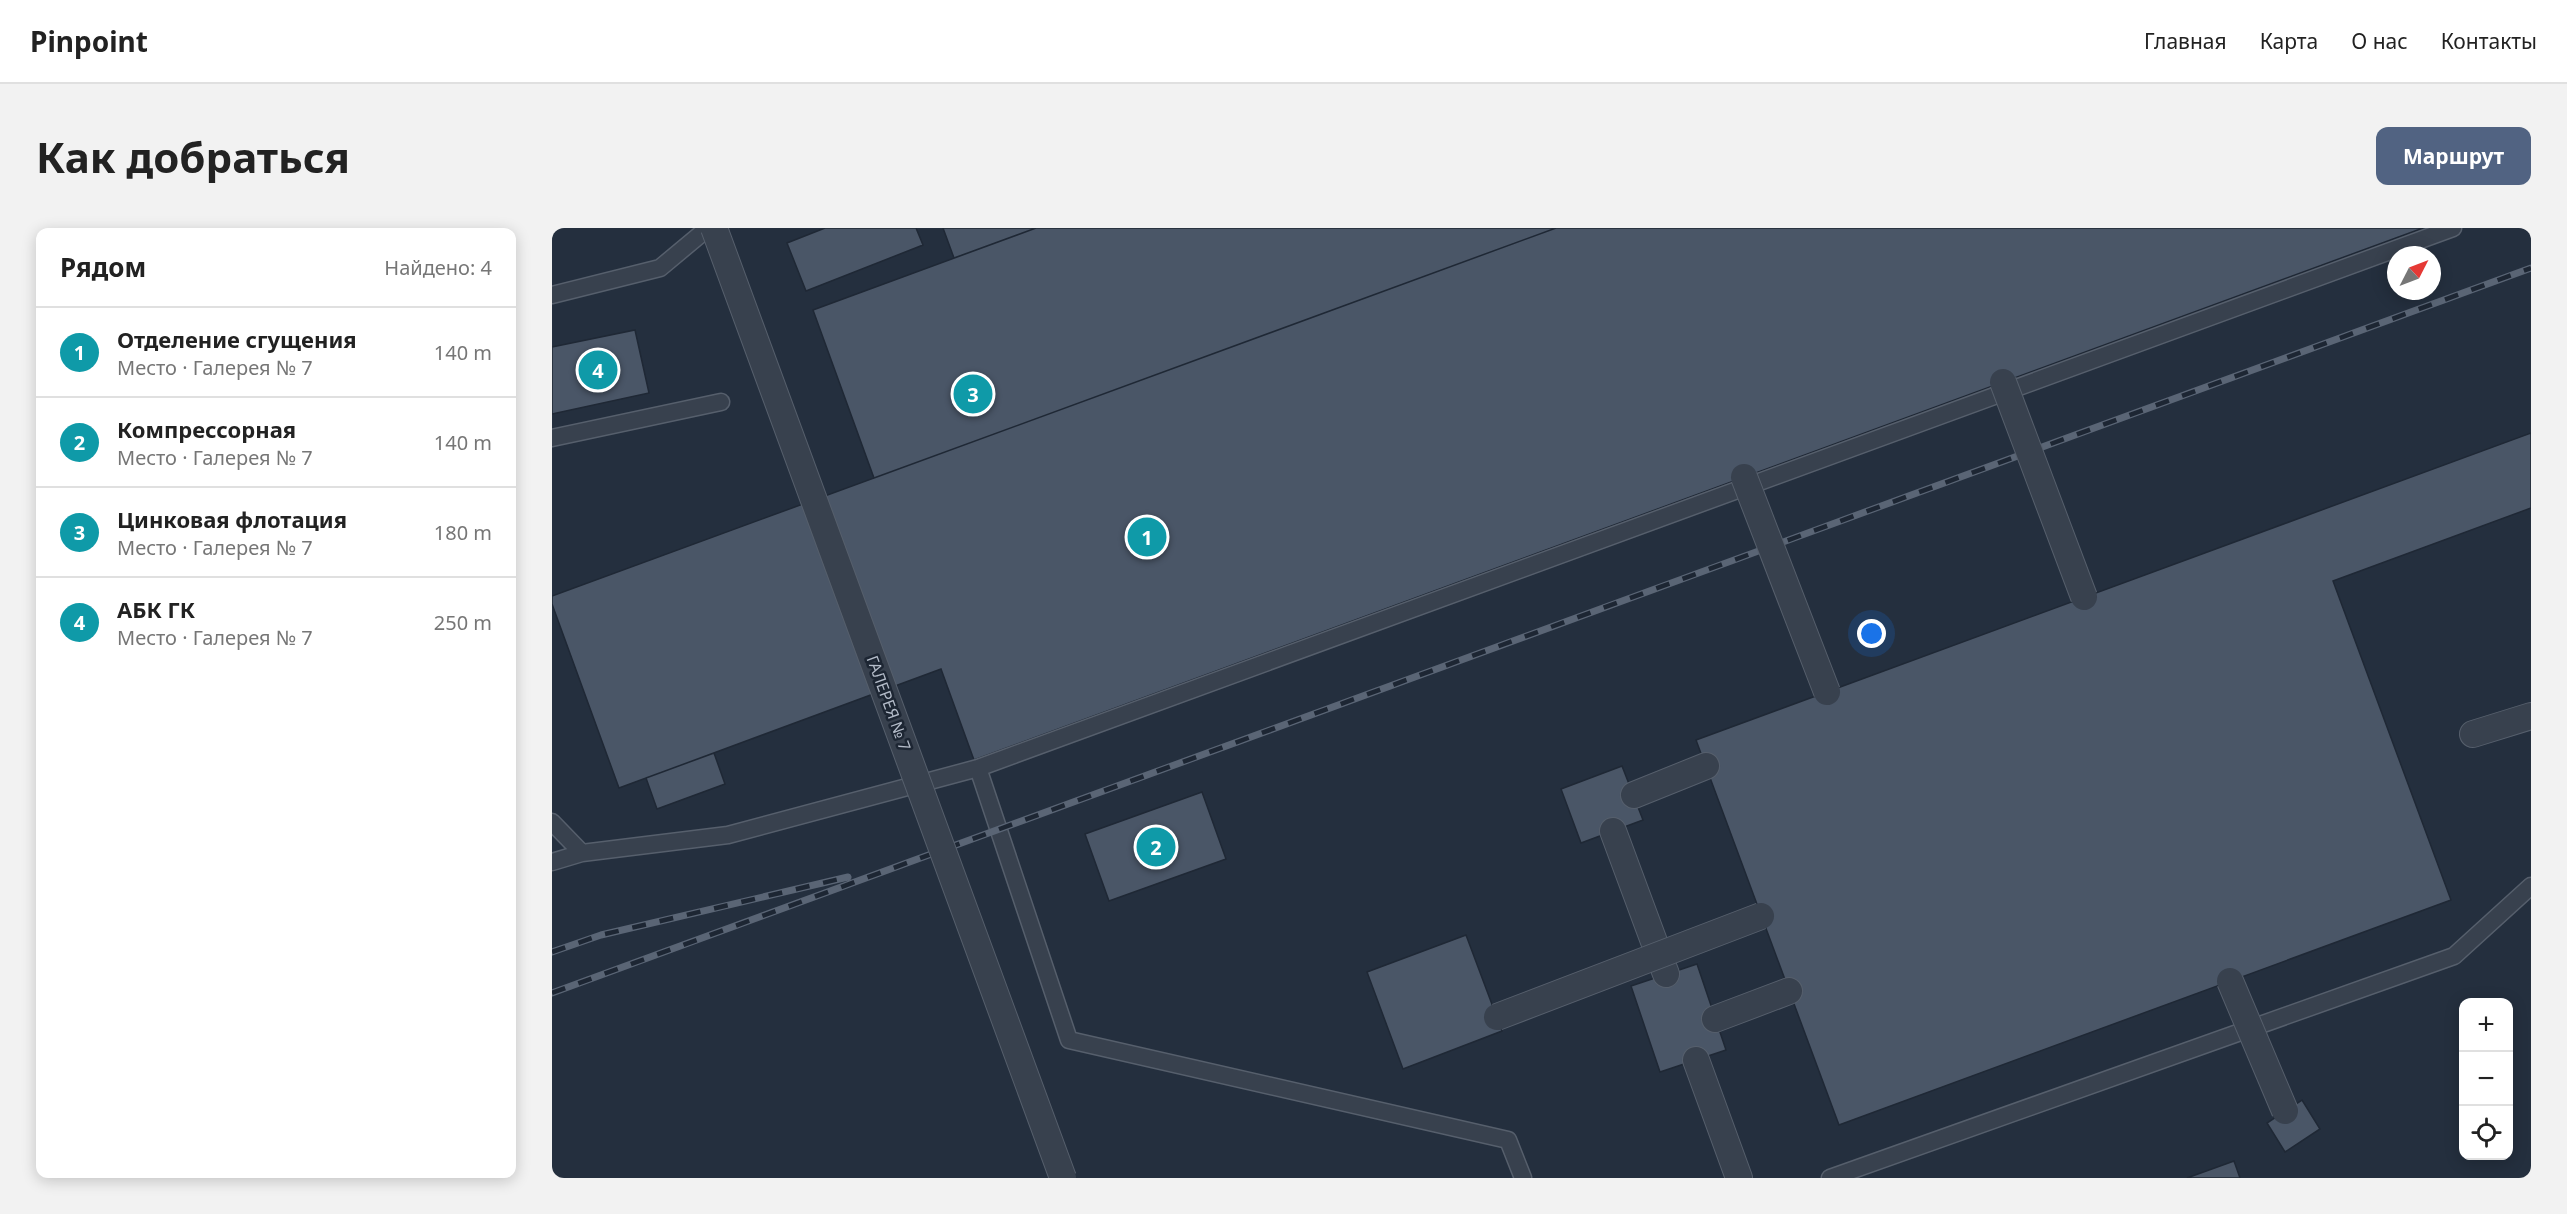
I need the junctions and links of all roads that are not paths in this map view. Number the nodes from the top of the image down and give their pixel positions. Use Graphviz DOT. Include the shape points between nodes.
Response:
graph roads {
  1 [pos="708,228"];
  2 [pos="714,228"];
  3 [pos="2453,228"];
  4 [pos="552,295"];
  5 [pos="2003,382"];
  6 [pos="721,402"];
  7 [pos="552,438"];
  8 [pos="1744,477"];
  9 [pos="2084,597"];
  10 [pos="1827,692"];
  11 [pos="2531,716"];
  12 [pos="2473,735"];
  13 [pos="1706,766"];
  14 [pos="978,768"];
  15 [pos="1634,795"];
  16 [pos="552,822"];
  17 [pos="1613,831"];
  18 [pos="582,853"];
  19 [pos="552,862"];
  20 [pos="2531,886"];
  21 [pos="1761,916"];
  22 [pos="1666,974"];
  23 [pos="2230,981"];
  24 [pos="1789,992"];
  25 [pos="1497,1017"];
  26 [pos="1715,1019"];
  27 [pos="1696,1060"];
  28 [pos="2285,1111"];
  29 [pos="1064,1178"];
  30 [pos="1523,1178"];
  31 [pos="1739,1178"];
  32 [pos="1830,1178"];
  1 -- 4 [label="lane" via="660,268"];
  2 -- 29 [label="street, ГАЛЕРЕЯ № 7, bridge"];
  3 -- 14 [label="lane"];
  5 -- 9 [label="street, bridge"];
  6 -- 7 [label="lane"];
  8 -- 10 [label="street, bridge"];
  11 -- 12 [label="street"];
  13 -- 15 [label="street"];
  14 -- 18 [label="lane" via="728,835"];
  14 -- 30 [label="lane" via="1069,1040 1508,1140"];
  16 -- 18 [label="lane"];
  17 -- 22 [label="street"];
  18 -- 19 [label="lane"];
  20 -- 32 [label="lane" via="2454,956"];
  21 -- 25 [label="street, bridge"];
  23 -- 28 [label="street, bridge"];
  24 -- 26 [label="street"];
  27 -- 31 [label="street"];
}
